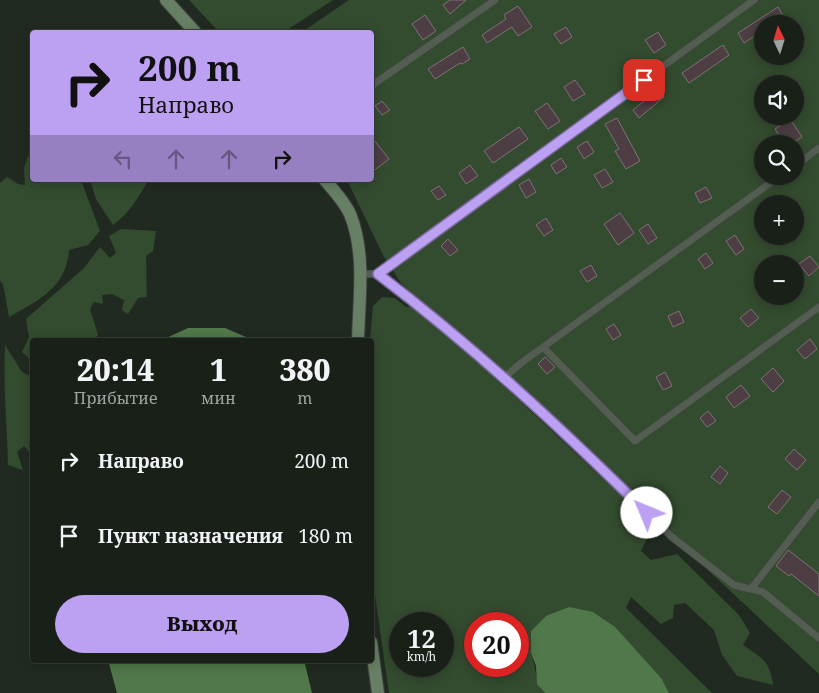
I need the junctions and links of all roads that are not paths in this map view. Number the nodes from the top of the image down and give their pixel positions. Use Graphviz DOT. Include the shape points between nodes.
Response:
graph roads {
  1 [pos="166,0"];
  2 [pos="495,0"];
  3 [pos="754,0"];
  4 [pos="193,30"];
  5 [pos="374,84"];
  6 [pos="819,148"];
  7 [pos="804,159"];
  8 [pos="327,182"];
  9 [pos="768,185"];
  10 [pos="360,274"];
  11 [pos="378,274"];
  12 [pos="819,308"];
  13 [pos="358,338"];
  14 [pos="543,347"];
  15 [pos="505,377"];
  16 [pos="819,502"];
  17 [pos="751,589"];
  18 [pos="819,638"];
  19 [pos="374,663"];
  20 [pos="378,693"];
  1 -- 4 [label="street"];
  2 -- 5 [label="lane"];
  3 -- 11 [label="lane"];
  6 -- 7 [label="lane"];
  8 -- 10 [label="street" via="350,214 356,234"];
  9 -- 14 [label="lane"];
  10 -- 11 [label="lane"];
  10 -- 13 [label="street"];
  11 -- 15 [label="lane"];
  12 -- 14 [label="lane" via="635,440"];
  14 -- 15 [label="lane"];
  15 -- 17 [label="lane" via="672,537 734,585"];
  16 -- 17 [label="lane"];
  17 -- 18 [label="lane" via="763,592"];
  19 -- 20 [label="street"];
}
